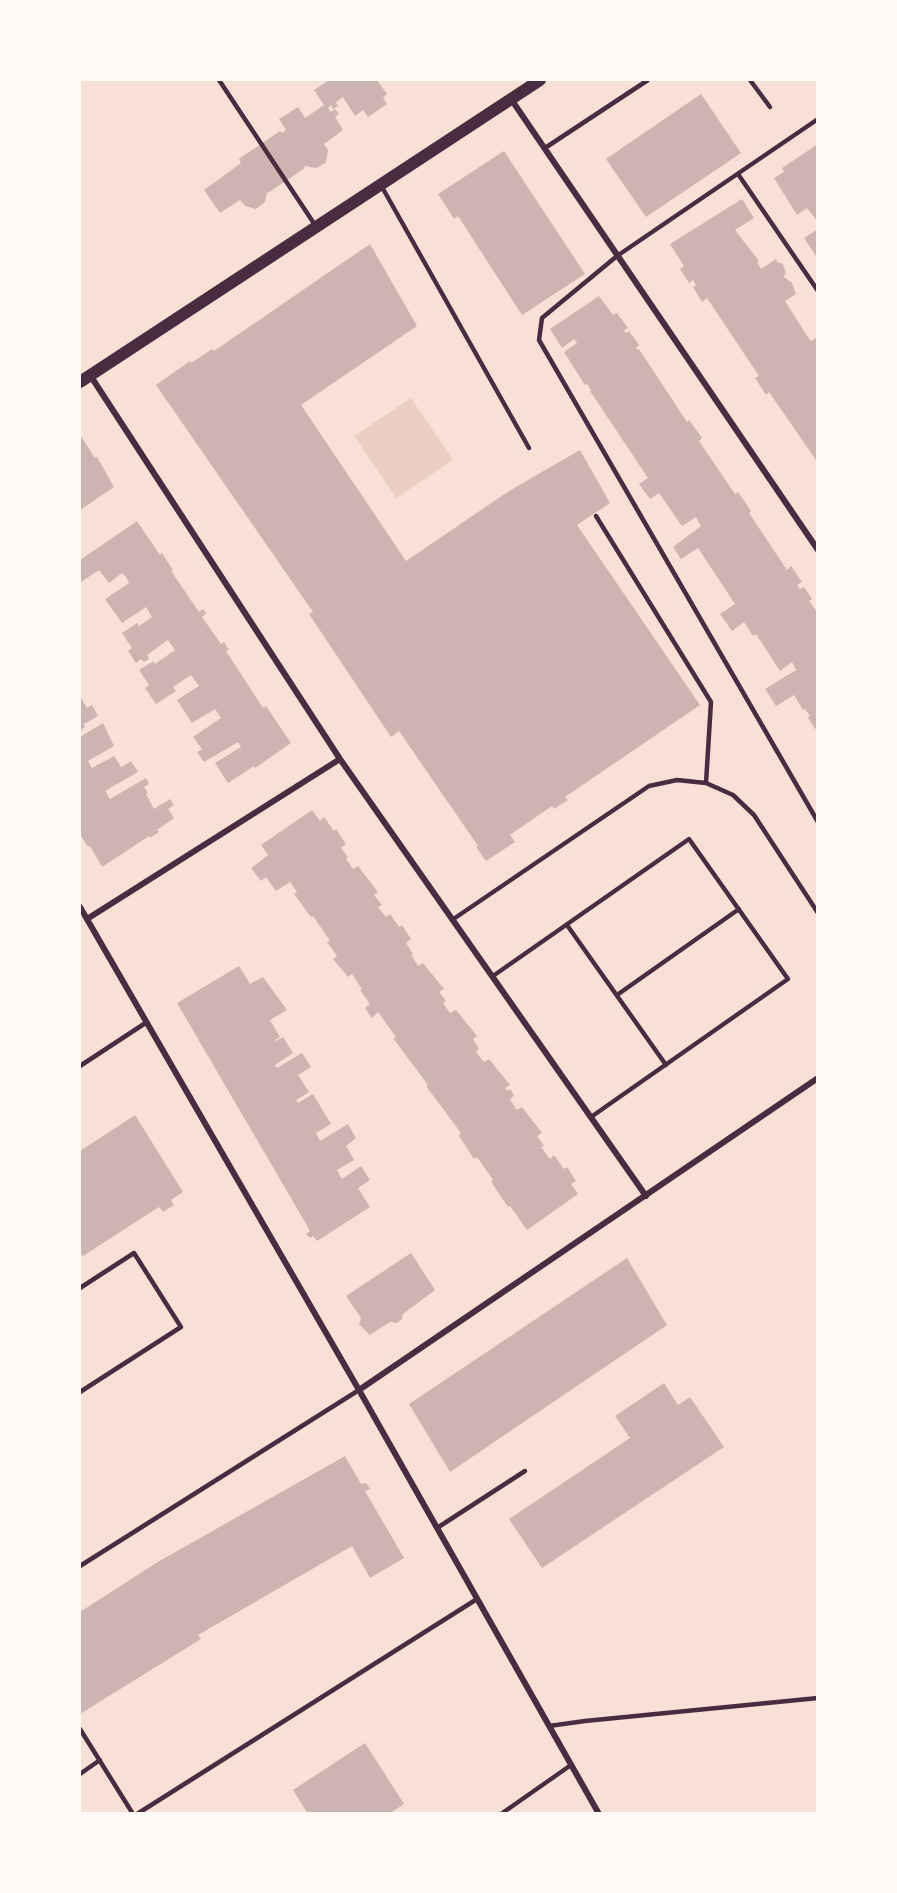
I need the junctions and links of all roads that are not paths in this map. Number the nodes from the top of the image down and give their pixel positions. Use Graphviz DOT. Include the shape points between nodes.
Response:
graph roads {
  1 [pos="219,80"];
  2 [pos="540,80"];
  3 [pos="648,80"];
  4 [pos="750,80"];
  5 [pos="511,99"];
  6 [pos="770,106"];
  7 [pos="818,120"];
  8 [pos="545,148"];
  9 [pos="738,174"];
  10 [pos="381,184"];
  11 [pos="316,227"];
  12 [pos="617,256"];
  13 [pos="818,291"];
  14 [pos="85,378"];
  15 [pos="529,448"];
  16 [pos="596,516"];
  17 [pos="818,550"];
  18 [pos="340,759"];
  19 [pos="706,783"];
  20 [pos="818,822"];
  21 [pos="80,907"];
  22 [pos="739,909"];
  23 [pos="818,914"];
  24 [pos="87,919"];
  25 [pos="452,920"];
  26 [pos="567,925"];
  27 [pos="493,976"];
  28 [pos="617,995"];
  29 [pos="147,1022"];
  30 [pos="666,1065"];
  31 [pos="80,1066"];
  32 [pos="818,1078"];
  33 [pos="591,1117"];
  34 [pos="646,1196"];
  35 [pos="80,1288"];
  36 [pos="359,1390"];
  37 [pos="80,1392"];
  38 [pos="525,1471"];
  39 [pos="437,1528"];
  40 [pos="80,1566"];
  41 [pos="477,1599"];
  42 [pos="818,1698"];
  43 [pos="549,1726"];
  44 [pos="80,1729"];
  45 [pos="100,1760"];
  46 [pos="571,1765"];
  47 [pos="80,1774"];
  48 [pos="135,1814"];
  49 [pos="501,1814"];
  50 [pos="599,1814"];
  1 -- 11 [label="lane"];
  2 -- 5 [label="main road"];
  3 -- 8 [label="lane"];
  4 -- 6 [label="lane"];
  5 -- 8 [label="street"];
  5 -- 10 [label="main road"];
  7 -- 9 [label="lane"];
  8 -- 12 [label="street"];
  9 -- 12 [label="lane"];
  9 -- 13 [label="lane"];
  10 -- 11 [label="main road"];
  10 -- 15 [label="lane"];
  11 -- 14 [label="main road"];
  12 -- 17 [label="street"];
  12 -- 20 [label="lane" via="542,318 539,340"];
  14 -- 18 [label="street"];
  16 -- 19 [label="lane" via="711,702"];
  18 -- 24 [label="street"];
  18 -- 25 [label="street"];
  19 -- 23 [label="lane" via="732,795 754,815"];
  19 -- 25 [label="lane" via="677,780 649,786"];
  21 -- 24 [label="street"];
  22 -- 26 [label="lane" via="689,839"];
  22 -- 28 [label="lane"];
  22 -- 30 [label="lane" via="788,979"];
  24 -- 29 [label="street"];
  25 -- 27 [label="street"];
  26 -- 27 [label="lane"];
  26 -- 28 [label="lane"];
  27 -- 33 [label="street"];
  28 -- 30 [label="lane"];
  29 -- 31 [label="lane"];
  29 -- 36 [label="street"];
  30 -- 33 [label="lane"];
  32 -- 34 [label="street"];
  33 -- 34 [label="street"];
  34 -- 36 [label="street"];
  35 -- 37 [label="lane" via="134,1253 181,1327"];
  36 -- 39 [label="street"];
  36 -- 40 [label="lane"];
  38 -- 39 [label="lane"];
  39 -- 41 [label="street"];
  41 -- 43 [label="street"];
  41 -- 48 [label="lane"];
  42 -- 43 [label="lane"];
  43 -- 46 [label="street"];
  44 -- 45 [label="lane"];
  45 -- 47 [label="lane"];
  45 -- 48 [label="lane"];
  46 -- 49 [label="lane"];
  46 -- 50 [label="street"];
}
